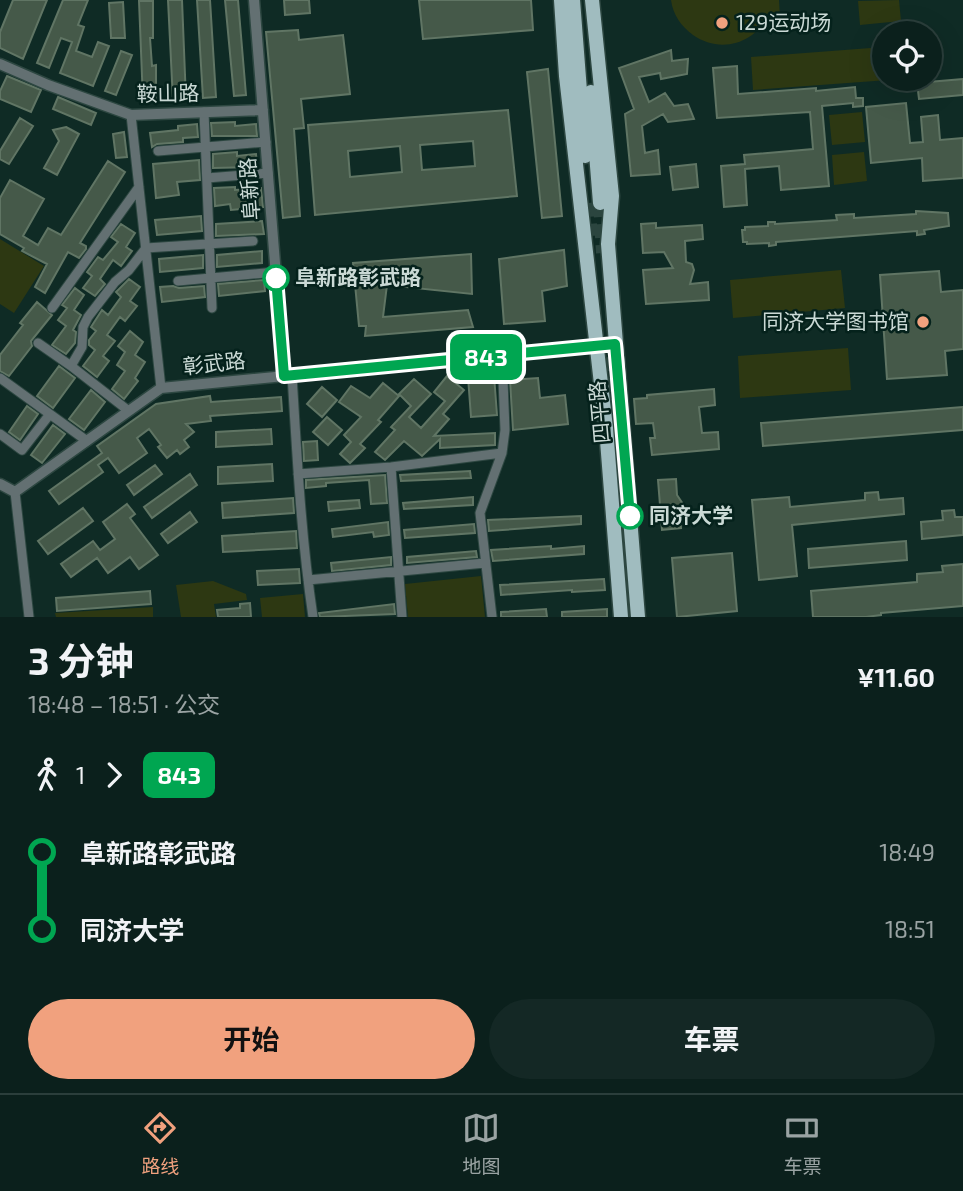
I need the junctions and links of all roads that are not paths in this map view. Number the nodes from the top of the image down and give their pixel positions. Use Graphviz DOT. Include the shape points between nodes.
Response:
graph roads {
  1 [pos="254,0"];
  2 [pos="561,0"];
  3 [pos="573,0"];
  4 [pos="585,0"];
  5 [pos="592,0"];
  6 [pos="0,64"];
  7 [pos="263,110"];
  8 [pos="204,112"];
  9 [pos="131,116"];
  10 [pos="266,142"];
  11 [pos="206,147"];
  12 [pos="158,150"];
  13 [pos="268,173"];
  14 [pos="207,178"];
  15 [pos="139,187"];
  16 [pos="595,205"];
  17 [pos="253,241"];
  18 [pos="208,244"];
  19 [pos="146,248"];
  20 [pos="276,272"];
  21 [pos="210,278"];
  22 [pos="178,281"];
  23 [pos="52,308"];
  24 [pos="212,308"];
  25 [pos="38,343"];
  26 [pos="615,344"];
  27 [pos="596,346"];
  28 [pos="502,355"];
  29 [pos="71,366"];
  30 [pos="288,376"];
  31 [pos="0,378"];
  32 [pos="161,388"];
  33 [pos="125,408"];
  34 [pos="50,414"];
  35 [pos="0,434"];
  36 [pos="87,441"];
  37 [pos="502,453"];
  38 [pos="391,467"];
  39 [pos="298,474"];
  40 [pos="0,484"];
  41 [pos="15,492"];
  42 [pos="485,563"];
  43 [pos="398,571"];
  44 [pos="308,580"];
  45 [pos="29,617"];
  46 [pos="313,617"];
  47 [pos="402,617"];
  48 [pos="492,617"];
  49 [pos="621,617"];
  50 [pos="638,617"];
  1 -- 7 [label="street, 阜新路"];
  2 -- 16 [label="main road, 四平路" via="566,76"];
  3 -- 16 [label="main road"];
  4 -- 16 [label="main road"];
  5 -- 16 [label="main road, 四平路"];
  6 -- 9 [label="street, 鞍山路"];
  7 -- 8 [label="street, 鞍山路"];
  7 -- 10 [label="street, 阜新路"];
  8 -- 9 [label="street, 鞍山路"];
  8 -- 11 [label="street"];
  9 -- 15 [label="street"];
  10 -- 11 [label="street"];
  10 -- 13 [label="street, 阜新路"];
  11 -- 12 [label="street"];
  11 -- 14 [label="street"];
  13 -- 14 [label="street"];
  13 -- 20 [label="street, 阜新路"];
  14 -- 18 [label="street"];
  15 -- 19 [label="street"];
  15 -- 23 [label="street"];
  16 -- 26 [label="main road, 四平路" via="608,244"];
  16 -- 27 [label="main road, 四平路"];
  17 -- 18 [label="street"];
  18 -- 19 [label="street"];
  18 -- 21 [label="street"];
  19 -- 29 [label="street" via="88,317 82,347"];
  19 -- 32 [label="street"];
  20 -- 21 [label="street"];
  20 -- 30 [label="street, 阜新路"];
  21 -- 22 [label="street"];
  21 -- 24 [label="street"];
  25 -- 29 [label="street"];
  26 -- 27 [label="street, 彰武路"];
  26 -- 50 [label="main road, 四平路"];
  27 -- 28 [label="street, 彰武路"];
  27 -- 49 [label="main road, 四平路"];
  28 -- 30 [label="street, 彰武路"];
  28 -- 37 [label="street"];
  29 -- 33 [label="street"];
  30 -- 32 [label="street, 彰武路"];
  30 -- 39 [label="street"];
  31 -- 34 [label="street"];
  32 -- 36 [label="street, 彰武路"];
  34 -- 35 [label="street" via="22,450"];
  34 -- 36 [label="street"];
  36 -- 41 [label="street, 彰武路"];
  37 -- 38 [label="street"];
  37 -- 42 [label="street" via="480,513"];
  38 -- 39 [label="street"];
  38 -- 43 [label="street"];
  39 -- 44 [label="street"];
  40 -- 41 [label="street"];
  41 -- 45 [label="street"];
  42 -- 43 [label="street"];
  42 -- 48 [label="street"];
  43 -- 44 [label="street"];
  43 -- 47 [label="street"];
  44 -- 46 [label="street"];
}
